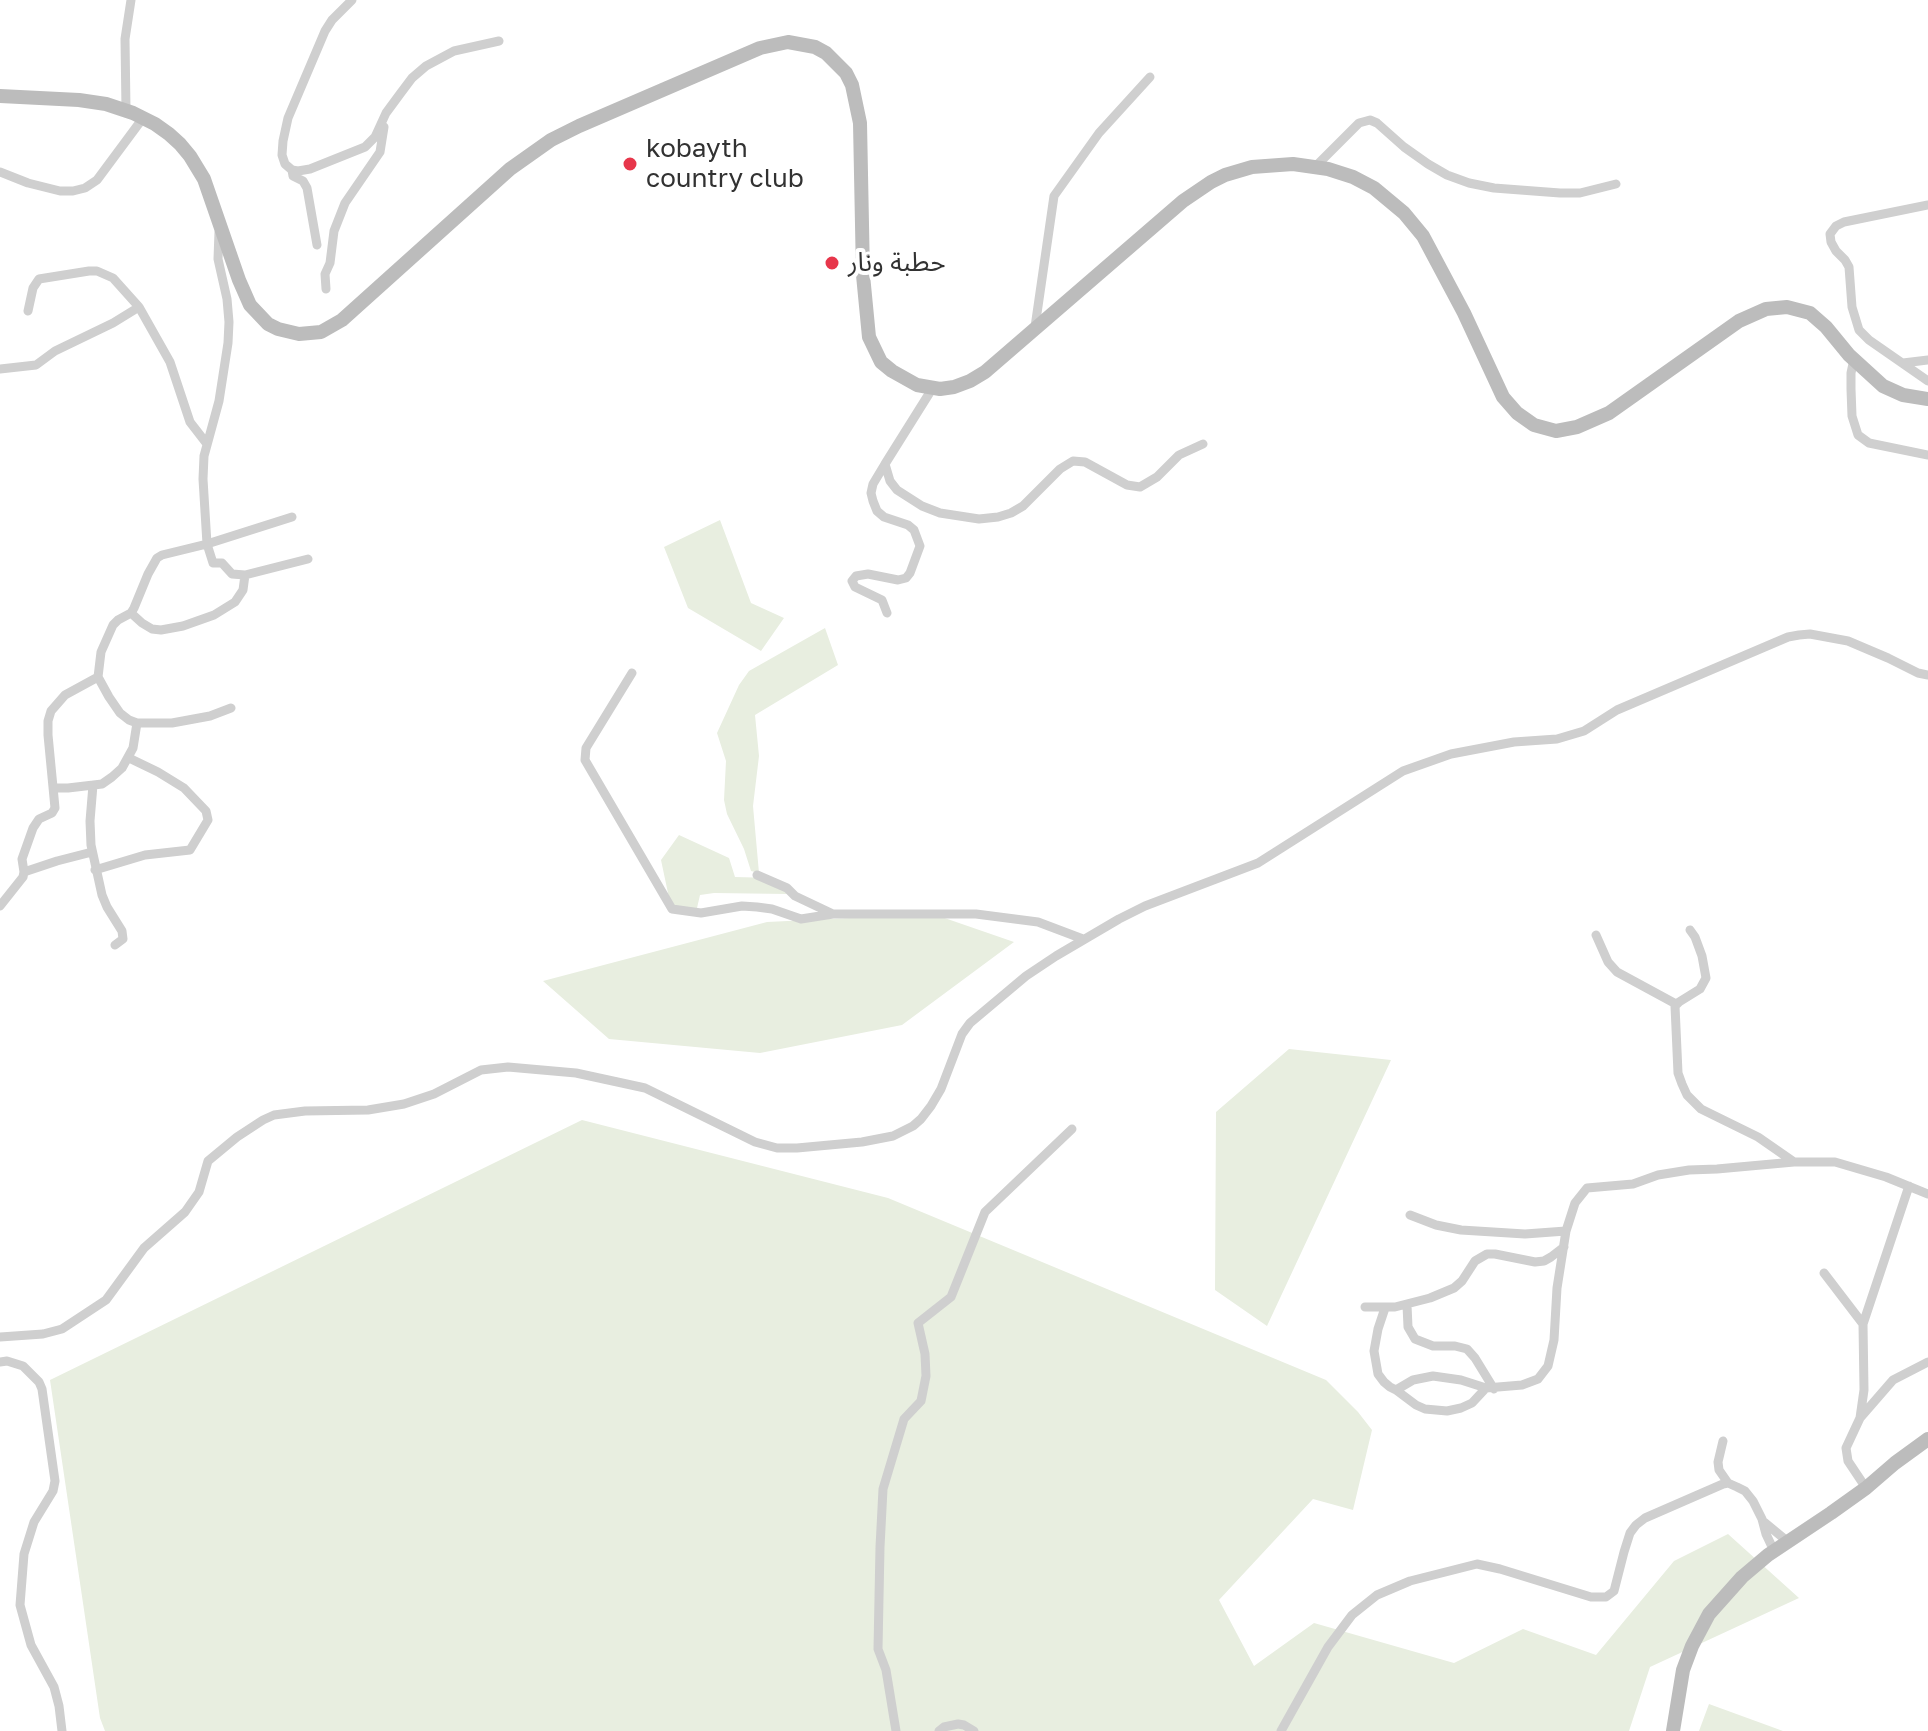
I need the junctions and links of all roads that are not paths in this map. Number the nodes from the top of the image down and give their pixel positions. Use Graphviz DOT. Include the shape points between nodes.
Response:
graph roads {
  1 [pos="131,0"];
  2 [pos="352,0"];
  3 [pos="499,41"];
  4 [pos="1150,77"];
  5 [pos="0,96"];
  6 [pos="126,110"];
  7 [pos="386,113"];
  8 [pos="143,118"];
  9 [pos="1315,167"];
  10 [pos="292,170"];
  11 [pos="0,172"];
  12 [pos="1616,184"];
  13 [pos="1928,205"];
  14 [pos="220,224"];
  15 [pos="317,245"];
  16 [pos="326,289"];
  17 [pos="139,307"];
  18 [pos="28,311"];
  19 [pos="1035,327"];
  20 [pos="1854,359"];
  21 [pos="1928,360"];
  22 [pos="1903,363"];
  23 [pos="0,369"];
  24 [pos="1928,381"];
  25 [pos="932,389"];
  26 [pos="1928,399"];
  27 [pos="207,444"];
  28 [pos="1203,444"];
  29 [pos="1928,455"];
  30 [pos="885,464"];
  31 [pos="292,517"];
  32 [pos="207,544"];
  33 [pos="308,559"];
  34 [pos="245,575"];
  35 [pos="131,613"];
  36 [pos="887,613"];
  37 [pos="632,673"];
  38 [pos="1928,675"];
  39 [pos="98,677"];
  40 [pos="231,708"];
  41 [pos="137,723"];
  42 [pos="129,758"];
  43 [pos="93,785"];
  44 [pos="54,788"];
  45 [pos="92,852"];
  46 [pos="95,870"];
  47 [pos="24,872"];
  48 [pos="757,875"];
  49 [pos="0,906"];
  50 [pos="833,914"];
  51 [pos="1690,930"];
  52 [pos="1596,935"];
  53 [pos="1083,939"];
  54 [pos="115,945"];
  55 [pos="1676,1004"];
  56 [pos="1072,1129"];
  57 [pos="1794,1162"];
  58 [pos="1909,1186"];
  59 [pos="1928,1194"];
  60 [pos="1410,1215"];
  61 [pos="1566,1231"];
  62 [pos="1564,1247"];
  63 [pos="1824,1273"];
  64 [pos="1407,1305"];
  65 [pos="1365,1307"];
  66 [pos="1385,1308"];
  67 [pos="1863,1324"];
  68 [pos="0,1337"];
  69 [pos="0,1362"];
  70 [pos="1928,1362"];
  71 [pos="1490,1388"];
  72 [pos="1396,1390"];
  73 [pos="1860,1418"];
  74 [pos="1928,1439"];
  75 [pos="1723,1441"];
  76 [pos="1728,1483"];
  77 [pos="1866,1488"];
  78 [pos="1762,1519"];
  79 [pos="1787,1541"];
  80 [pos="1774,1551"];
  81 [pos="1674,1730"];
  82 [pos="62,1731"];
  83 [pos="896,1731"];
  84 [pos="939,1731"];
  85 [pos="974,1731"];
  86 [pos="1281,1731"];
  1 -- 6 [label="street" via="125,39"];
  2 -- 10 [label="street" via="325,31 288,118 282,155"];
  3 -- 7 [label="street" via="434,61 412,78"];
  4 -- 19 [label="street" via="1099,133 1054,196"];
  5 -- 6 [label="main road" via="93,102"];
  6 -- 8 [label="main road"];
  7 -- 10 [label="street" via="365,147 310,169"];
  7 -- 16 [label="street" via="380,152 345,203 334,231"];
  8 -- 11 [label="street" via="102,174 85,188 60,191"];
  8 -- 14 [label="main road" via="190,156"];
  9 -- 12 [label="street" via="1367,120 1435,168 1469,183 1560,193"];
  9 -- 19 [label="main road" via="1269,164 1211,182"];
  9 -- 20 [label="main road" via="1363,182 1404,213 1423,236 1503,397 1534,425 1556,431 1609,413 1739,321 1766,309 1810,313"];
  10 -- 15 [label="street" via="307,188"];
  13 -- 22 [label="street" via="1844,222 1830,234 1849,267 1859,330"];
  14 -- 25 [label="main road" via="244,293 258,315 289,332 321,332 342,320 510,169 551,140 760,48 803,44 837,63 856,97 869,337 881,362"];
  14 -- 27 [label="street" via="218,259 229,311 228,343"];
  17 -- 18 [label="street" via="110,275 89,271 39,279"];
  17 -- 23 [label="street" via="36,365"];
  17 -- 27 [label="street" via="170,362 190,422"];
  19 -- 25 [label="main road" via="985,372 954,387"];
  20 -- 26 [label="main road" via="1883,386"];
  20 -- 29 [label="street" via="1852,416 1858,435 1869,443"];
  21 -- 22 [label="street"];
  22 -- 24 [label="street"];
  25 -- 30 [label="street"];
  27 -- 32 [label="street"];
  28 -- 30 [label="street" via="1179,455 1140,487 1073,461 1023,506 979,519 940,513 906,497 890,481"];
  30 -- 36 [label="street" via="871,493 877,511 908,525 920,546 906,578 868,574 852,581 882,600"];
  31 -- 32 [label="street"];
  32 -- 34 [label="street" via="213,563"];
  32 -- 35 [label="street" via="157,558"];
  33 -- 34 [label="street"];
  34 -- 35 [label="street" via="235,602 197,622 152,629"];
  35 -- 39 [label="street" via="110,629"];
  37 -- 50 [label="street" via="586,748 585,760 672,909 701,913 757,907 801,919"];
  38 -- 53 [label="street" via="1848,641 1810,634 1788,637 1617,710 1584,731 1475,749 1403,771 1258,863 1145,906"];
  39 -- 41 [label="street" via="120,713"];
  39 -- 44 [label="street" via="65,695 51,711"];
  40 -- 41 [label="street" via="191,720"];
  41 -- 42 [label="street"];
  42 -- 43 [label="street" via="112,777"];
  42 -- 46 [label="street" via="184,788 208,820 190,850 145,855"];
  43 -- 44 [label="street"];
  43 -- 45 [label="street"];
  44 -- 47 [label="street" via="55,808 33,828 22,859"];
  45 -- 46 [label="street"];
  45 -- 47 [label="street"];
  46 -- 54 [label="street" via="107,907 122,931 123,939"];
  47 -- 49 [label="street"];
  48 -- 50 [label="street"];
  50 -- 53 [label="street" via="976,914 1038,922"];
  51 -- 55 [label="street" via="1706,978 1700,989"];
  52 -- 55 [label="street" via="1617,972"];
  53 -- 68 [label="street" via="1026,976 970,1023 931,1106 913,1126 893,1136 777,1148 645,1088 576,1073 508,1067 481,1070 404,1104 274,1115 208,1161 199,1192 185,1212 144,1248 106,1300 62,1329"];
  55 -- 57 [label="street" via="1678,1073 1687,1095 1701,1109"];
  56 -- 83 [label="street" via="985,1212 951,1297 918,1323 926,1376 921,1401 904,1419 883,1489 878,1649"];
  57 -- 58 [label="street" via="1835,1162"];
  57 -- 61 [label="street" via="1671,1172 1633,1184 1587,1188 1575,1203"];
  58 -- 59 [label="street"];
  58 -- 67 [label="street"];
  60 -- 61 [label="street" via="1461,1230"];
  61 -- 62 [label="street"];
  62 -- 64 [label="street" via="1535,1262 1487,1254 1454,1288"];
  62 -- 71 [label="street" via="1548,1366 1530,1383"];
  63 -- 67 [label="street"];
  64 -- 66 [label="street"];
  64 -- 71 [label="street" via="1408,1327 1415,1339 1467,1349"];
  65 -- 66 [label="street"];
  66 -- 72 [label="street" via="1375,1339 1375,1363 1384,1382"];
  67 -- 73 [label="street"];
  69 -- 82 [label="street" via="23,1366 42,1389 55,1481 24,1554 20,1605 31,1645 54,1687"];
  70 -- 73 [label="street" via="1893,1380"];
  71 -- 72 [label="street" via="1433,1376"];
  71 -- 72 [label="street" via="1472,1403 1447,1411 1425,1409"];
  73 -- 77 [label="street" via="1846,1454"];
  74 -- 77 [label="main road"];
  75 -- 76 [label="street" via="1718,1462"];
  76 -- 78 [label="street" via="1745,1491"];
  76 -- 86 [label="street" via="1636,1525 1614,1591 1606,1597 1477,1564 1377,1595 1352,1615 1328,1647"];
  77 -- 79 [label="main road"];
  78 -- 79 [label="street"];
  78 -- 80 [label="street"];
  79 -- 80 [label="main road"];
  80 -- 81 [label="main road" via="1709,1614 1683,1670"];
  84 -- 85 [label="street" via="958,1724"];
}
